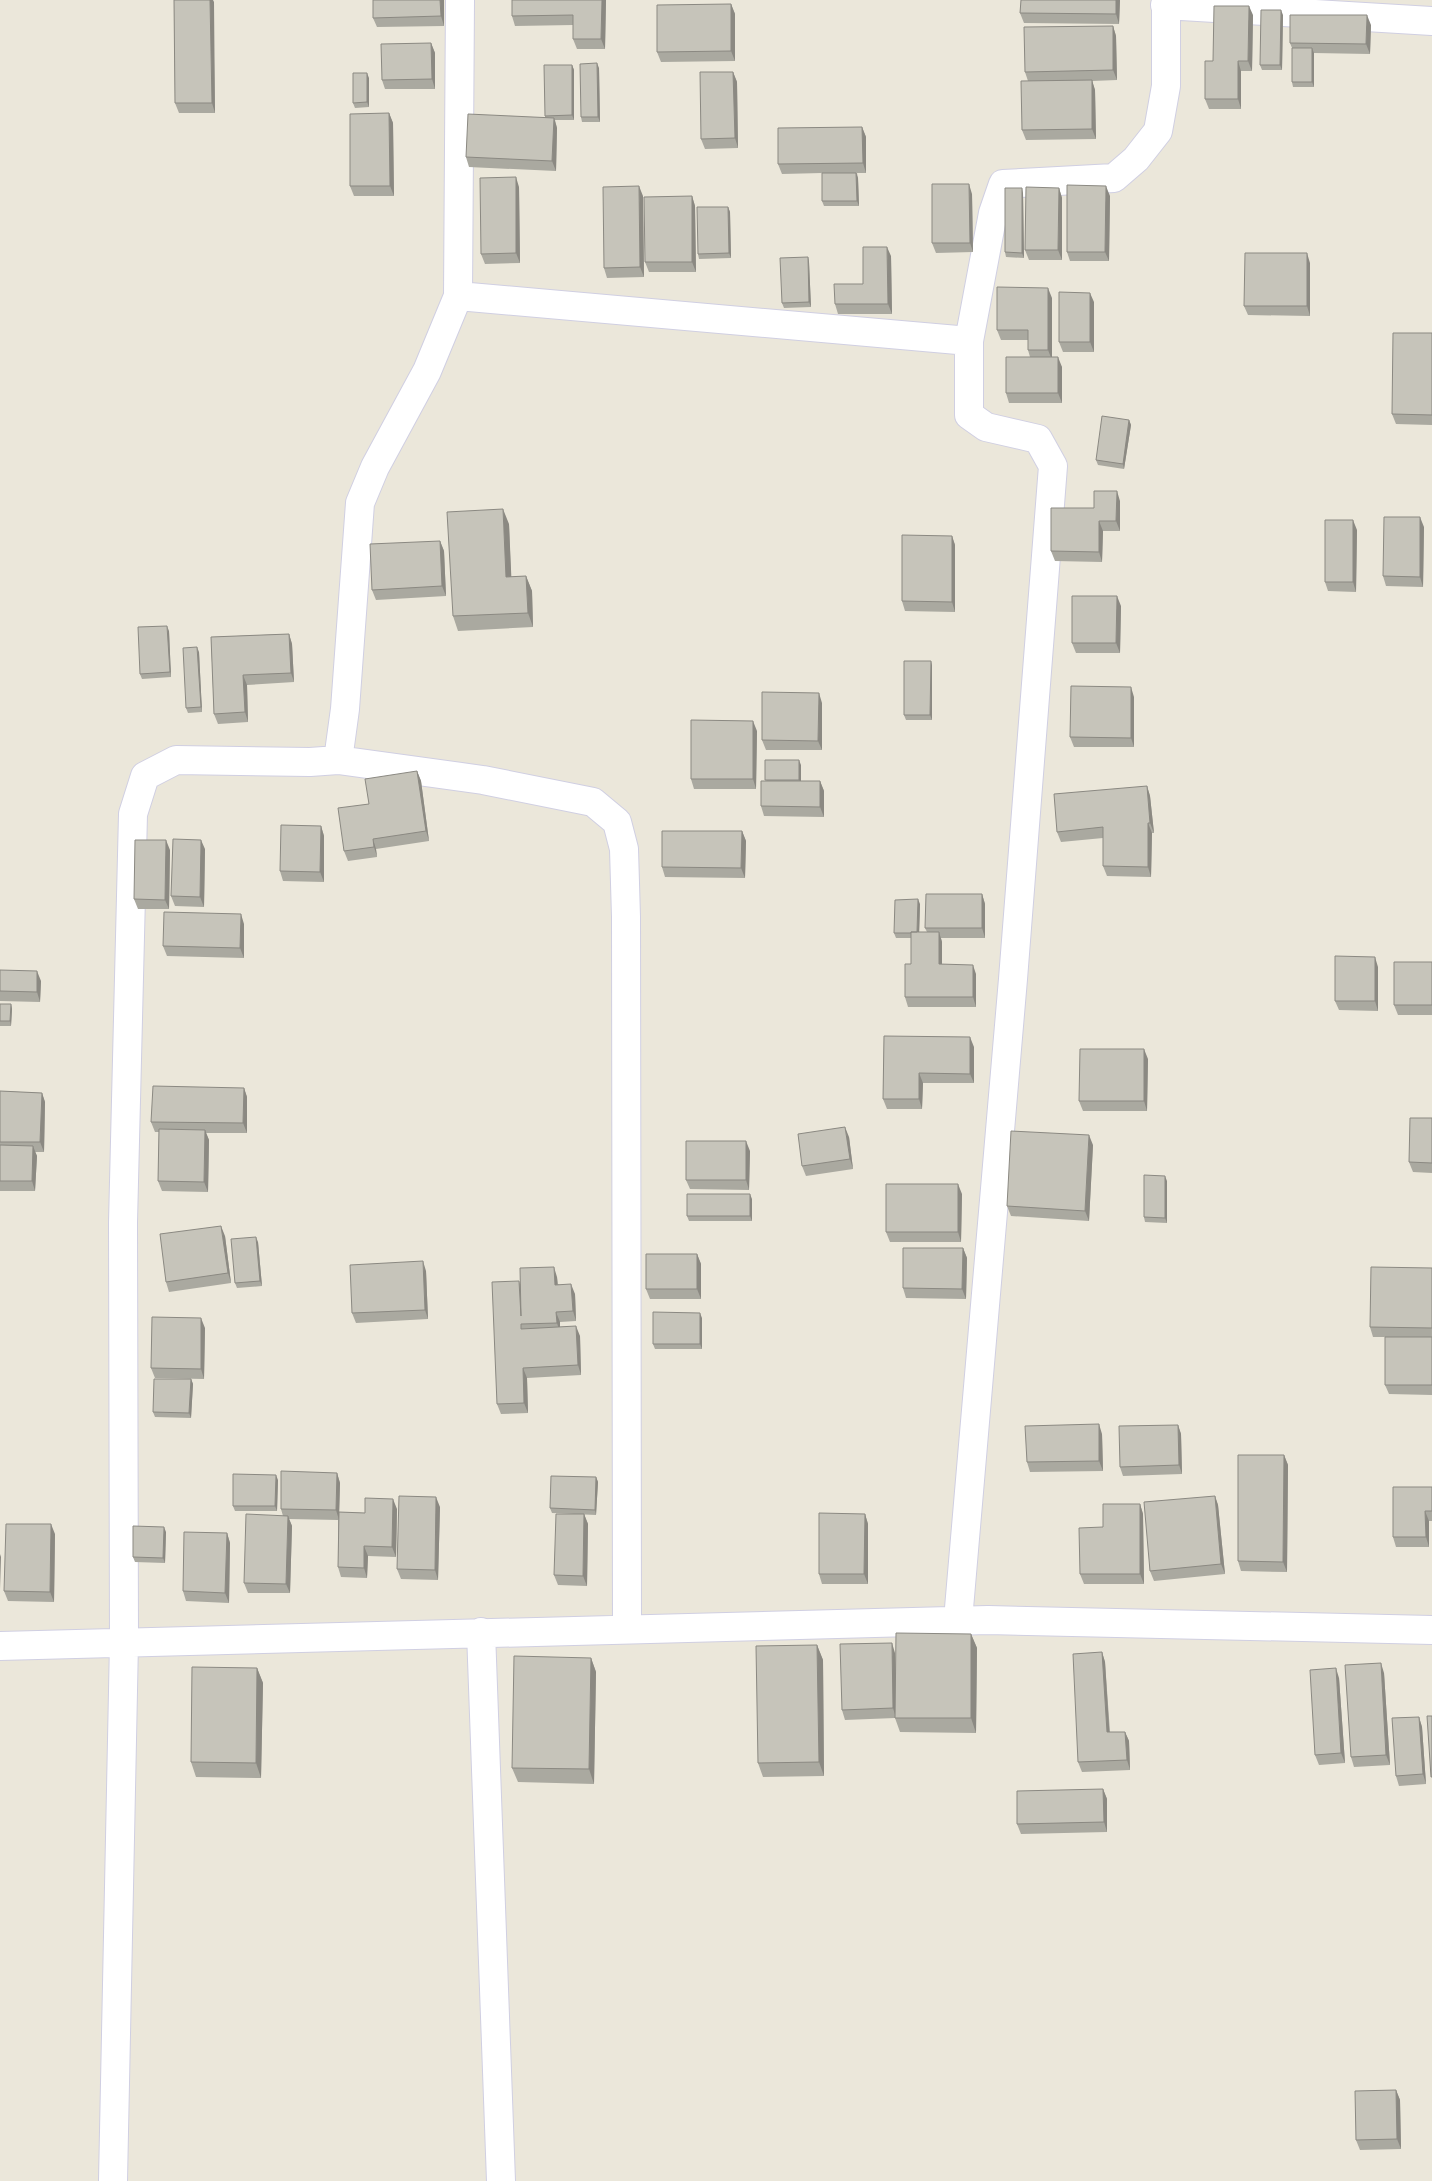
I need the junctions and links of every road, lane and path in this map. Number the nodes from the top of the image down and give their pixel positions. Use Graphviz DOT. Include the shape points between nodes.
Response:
graph roads {
  1 [pos="460,0"];
  2 [pos="1166,3"];
  3 [pos="1432,21"];
  4 [pos="458,296"];
  5 [pos="969,341"];
  6 [pos="338,760"];
  7 [pos="958,1620"];
  8 [pos="627,1628"];
  9 [pos="1432,1630"];
  10 [pos="481,1632"];
  11 [pos="124,1642"];
  12 [pos="0,1646"];
  13 [pos="113,2181"];
  14 [pos="502,2181"];
  1 -- 4 [label="street"];
  2 -- 3 [label="street"];
  2 -- 5 [label="street" via="1166,86 1158,131 1136,160 1114,178 1004,184 993,213"];
  4 -- 5 [label="street"];
  4 -- 6 [label="street" via="427,371 360,503 345,709"];
  5 -- 7 [label="street" via="969,415 986,427 1038,439 1053,466"];
  6 -- 8 [label="street" via="483,780 593,802 617,822 624,849 626,917"];
  6 -- 11 [label="street" via="176,760 145,776 133,814 123,1223"];
  7 -- 8 [label="street"];
  7 -- 9 [label="street"];
  8 -- 10 [label="street"];
  10 -- 11 [label="street"];
  10 -- 14 [label="street"];
  11 -- 12 [label="street"];
  11 -- 13 [label="street"];
}
